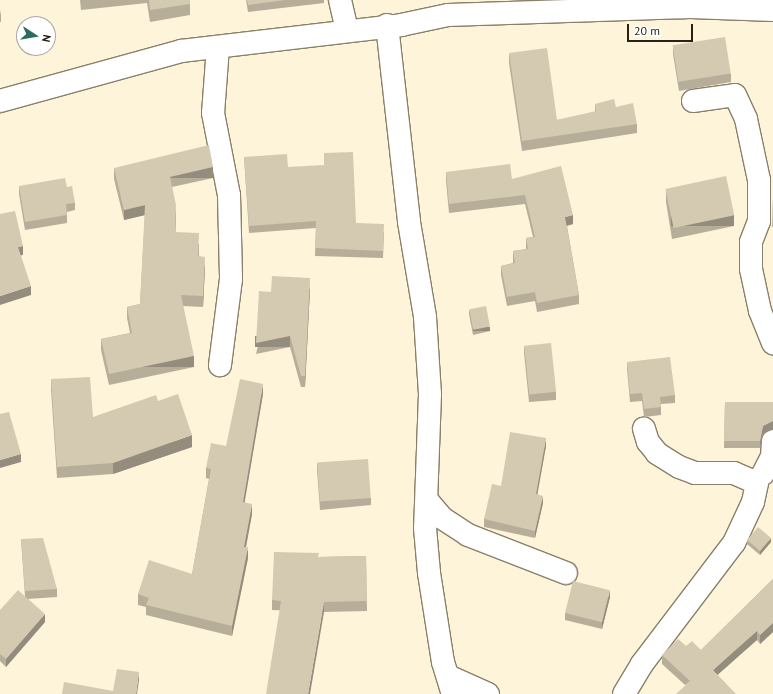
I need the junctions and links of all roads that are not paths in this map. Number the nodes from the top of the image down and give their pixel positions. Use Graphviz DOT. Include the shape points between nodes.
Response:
graph roads {
  1 [pos="340,0"];
  2 [pos="773,10"];
  3 [pos="387,26"];
  4 [pos="347,30"];
  5 [pos="218,47"];
  6 [pos="693,100"];
  7 [pos="0,101"];
  8 [pos="773,344"];
  9 [pos="220,364"];
  10 [pos="644,429"];
  11 [pos="773,441"];
  12 [pos="764,476"];
  13 [pos="427,500"];
  14 [pos="566,572"];
  15 [pos="450,685"];
  16 [pos="488,694"];
  17 [pos="624,694"];
  1 -- 4 [label="street"];
  2 -- 3 [label="street" via="690,7 567,9 448,15"];
  3 -- 4 [label="street"];
  3 -- 13 [label="street" via="409,222 425,317 430,394"];
  4 -- 5 [label="street"];
  5 -- 7 [label="street" via="181,51"];
  5 -- 9 [label="street" via="213,113 229,195 230,279"];
  6 -- 8 [label="street" via="735,95 746,119 759,180 759,221 751,242 751,269 760,311"];
  10 -- 12 [label="street" via="648,442 657,453 679,467 695,473"];
  11 -- 12 [label="street" via="772,456"];
  12 -- 17 [label="street" via="734,543 642,664"];
  13 -- 14 [label="street" via="442,518 468,535"];
  13 -- 15 [label="street" via="428,573"];
  15 -- 16 [label="street"];
}
